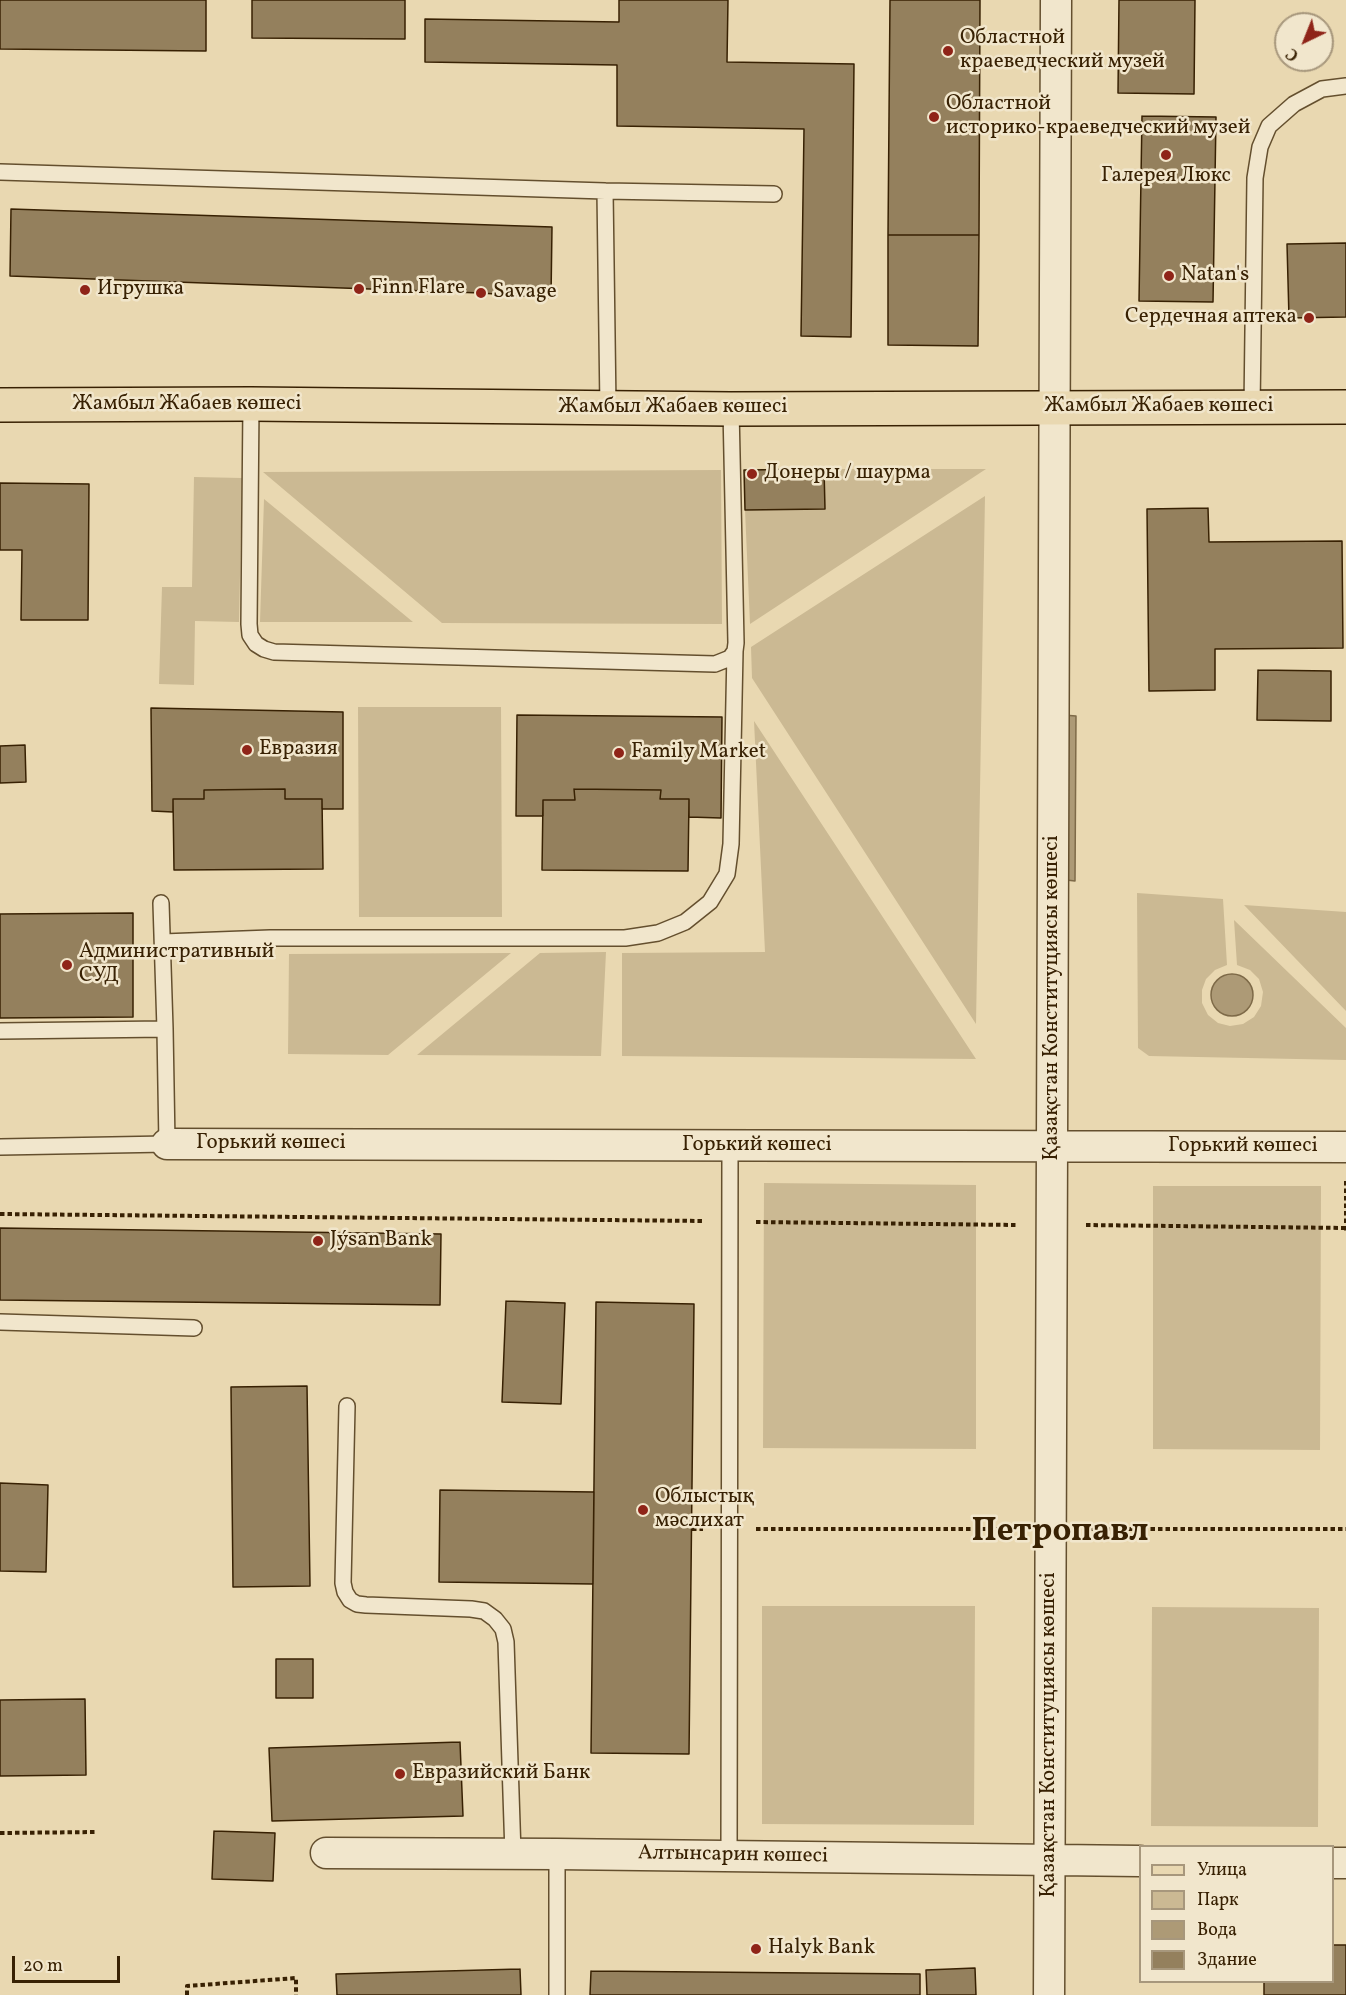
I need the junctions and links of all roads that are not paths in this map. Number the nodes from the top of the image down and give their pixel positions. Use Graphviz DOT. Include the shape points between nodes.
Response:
graph roads {
  1 [pos="1056,0"];
  2 [pos="1346,86"];
  3 [pos="0,172"];
  4 [pos="605,191"];
  5 [pos="774,194"];
  6 [pos="251,404"];
  7 [pos="0,405"];
  8 [pos="1054,407"];
  9 [pos="1346,407"];
  10 [pos="608,408"];
  11 [pos="1252,408"];
  12 [pos="731,409"];
  13 [pos="735,651"];
  14 [pos="161,903"];
  15 [pos="163,942"];
  16 [pos="165,1029"];
  17 [pos="0,1031"];
  18 [pos="167,1144"];
  19 [pos="730,1146"];
  20 [pos="1052,1146"];
  21 [pos="0,1147"];
  22 [pos="1346,1147"];
  23 [pos="0,1322"];
  24 [pos="194,1328"];
  25 [pos="347,1406"];
  26 [pos="326,1853"];
  27 [pos="513,1854"];
  28 [pos="557,1854"];
  29 [pos="729,1856"];
  30 [pos="1050,1860"];
  31 [pos="1139,1861"];
  32 [pos="557,1995"];
  33 [pos="1049,1995"];
  1 -- 8 [label="street, Қазақстан Конституциясы көшесі"];
  2 -- 11 [label="lane" via="1322,89 1294,104 1269,126 1260,147 1255,178"];
  3 -- 4 [label="lane"];
  4 -- 5 [label="lane"];
  4 -- 10 [label="lane"];
  6 -- 7 [label="main road, Жамбыл Жабаев көшесі"];
  6 -- 10 [label="main road, Жамбыл Жабаев көшесі"];
  6 -- 13 [label="lane" via="249,624 255,644 264,650 715,664 730,658"];
  8 -- 11 [label="main road, Жамбыл Жабаев көшесі"];
  8 -- 12 [label="main road, Жамбыл Жабаев көшесі"];
  8 -- 20 [label="street, Қазақстан Конституциясы көшесі"];
  9 -- 11 [label="main road, Жамбыл Жабаев көшесі"];
  10 -- 12 [label="main road, Жамбыл Жабаев көшесі"];
  12 -- 13 [label="lane"];
  13 -- 15 [label="lane" via="727,874 710,902 685,922 658,933 614,939 270,938"];
  14 -- 15 [label="lane"];
  15 -- 16 [label="lane"];
  16 -- 17 [label="lane"];
  16 -- 18 [label="lane"];
  18 -- 19 [label="street, Горький көшесі"];
  18 -- 21 [label="lane"];
  19 -- 20 [label="street, Горький көшесі"];
  19 -- 29 [label="lane"];
  20 -- 22 [label="street, Горький көшесі"];
  20 -- 30 [label="street, Қазақстан Конституциясы көшесі"];
  23 -- 24 [label="lane"];
  25 -- 27 [label="lane" via="343,1583 350,1600 366,1605 484,1611 503,1629"];
  26 -- 27 [label="street, Алтынсарин көшесі"];
  27 -- 28 [label="street, Алтынсарин көшесі"];
  28 -- 29 [label="street, Алтынсарин көшесі"];
  28 -- 32 [label="lane"];
  29 -- 30 [label="street, Алтынсарин көшесі"];
  30 -- 31 [label="street, Алтынсарин көшесі"];
  30 -- 33 [label="street, Қазақстан Конституциясы көшесі"];
}
